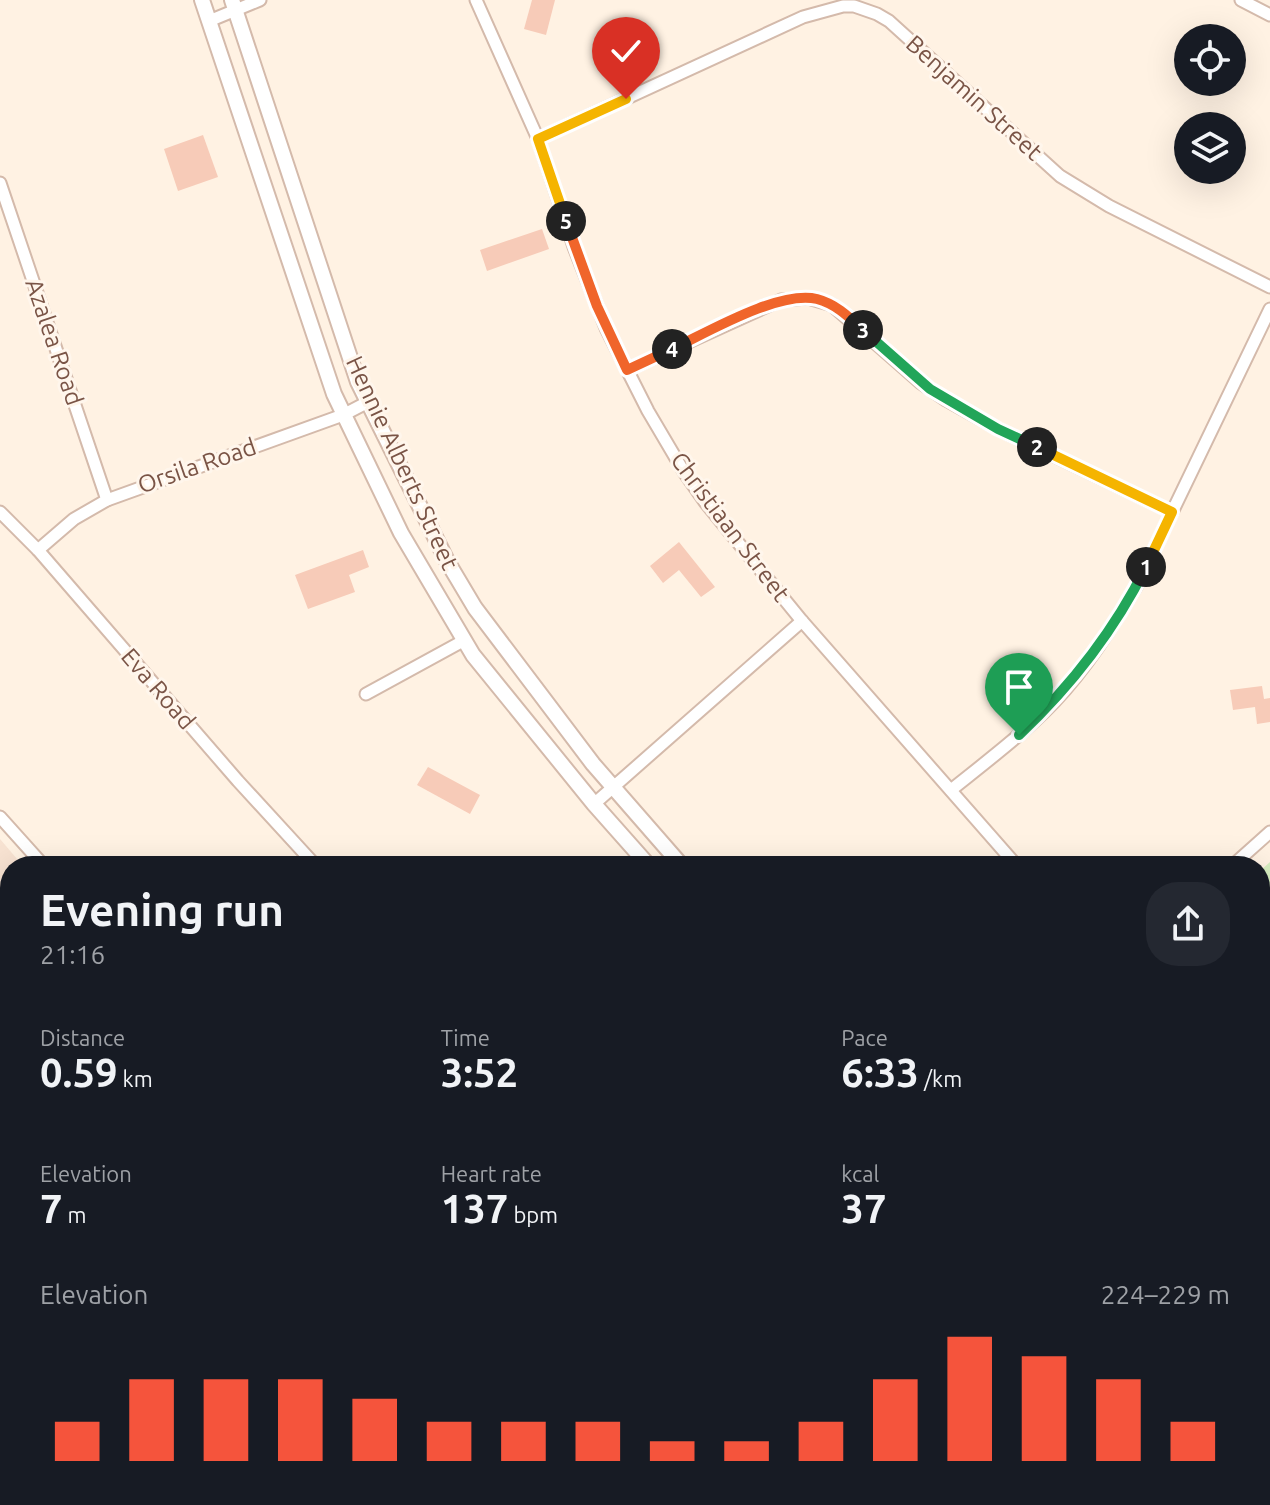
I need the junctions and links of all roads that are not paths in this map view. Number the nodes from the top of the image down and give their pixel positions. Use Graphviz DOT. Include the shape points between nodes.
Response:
graph roads {
  1 [pos="202,0"];
  2 [pos="260,0"];
  3 [pos="476,0"];
  4 [pos="1241,0"];
  5 [pos="234,6"];
  6 [pos="1270,15"];
  7 [pos="209,21"];
  8 [pos="538,139"];
  9 [pos="0,183"];
  10 [pos="1270,287"];
  11 [pos="1270,309"];
  12 [pos="627,370"];
  13 [pos="368,402"];
  14 [pos="343,415"];
  15 [pos="107,500"];
  16 [pos="0,512"];
  17 [pos="1172,512"];
  18 [pos="38,550"];
  19 [pos="802,621"];
  20 [pos="463,641"];
  21 [pos="366,694"];
  22 [pos="613,787"];
  23 [pos="951,790"];
  24 [pos="594,804"];
  25 [pos="0,817"];
  26 [pos="1270,832"];
  27 [pos="35,856"];
  28 [pos="307,856"];
  29 [pos="640,856"];
  30 [pos="673,856"];
  31 [pos="1008,856"];
  32 [pos="1243,856"];
  1 -- 7 [label="street, Hennie Alberts Street"];
  2 -- 5 [label="street"];
  3 -- 8 [label="street, Christiaan Street"];
  4 -- 6 [label="street"];
  5 -- 7 [label="street"];
  5 -- 13 [label="street, Hennie Alberts Street"];
  7 -- 14 [label="street, Hennie Alberts Street"];
  8 -- 10 [label="street, Benjamin Street" via="803,17 854,6 889,21 1045,164 1088,195"];
  8 -- 12 [label="street, Christiaan Street" via="592,295"];
  9 -- 15 [label="street, Azalea Road"];
  11 -- 17 [label="street"];
  12 -- 17 [label="street" via="781,300 820,300 841,310 946,400"];
  12 -- 19 [label="street, Christiaan Street" via="705,502"];
  13 -- 14 [label="street, Orsila Road"];
  13 -- 22 [label="street, Hennie Alberts Street" via="475,608"];
  14 -- 15 [label="street, Orsila Road"];
  14 -- 20 [label="street, Hennie Alberts Street" via="401,533"];
  15 -- 18 [label="street, Orsila Road"];
  16 -- 18 [label="street, Eva Road"];
  17 -- 23 [label="street" via="1136,587 1079,673 1019,735"];
  18 -- 28 [label="street, Eva Road"];
  19 -- 22 [label="street"];
  19 -- 23 [label="street, Christiaan Street"];
  20 -- 21 [label="street"];
  20 -- 24 [label="street, Hennie Alberts Street"];
  22 -- 24 [label="street"];
  22 -- 30 [label="street, Hennie Alberts Street"];
  23 -- 31 [label="street, Christiaan Street"];
  24 -- 29 [label="street, Hennie Alberts Street"];
  25 -- 27 [label="street"];
  26 -- 32 [label="street"];
}
